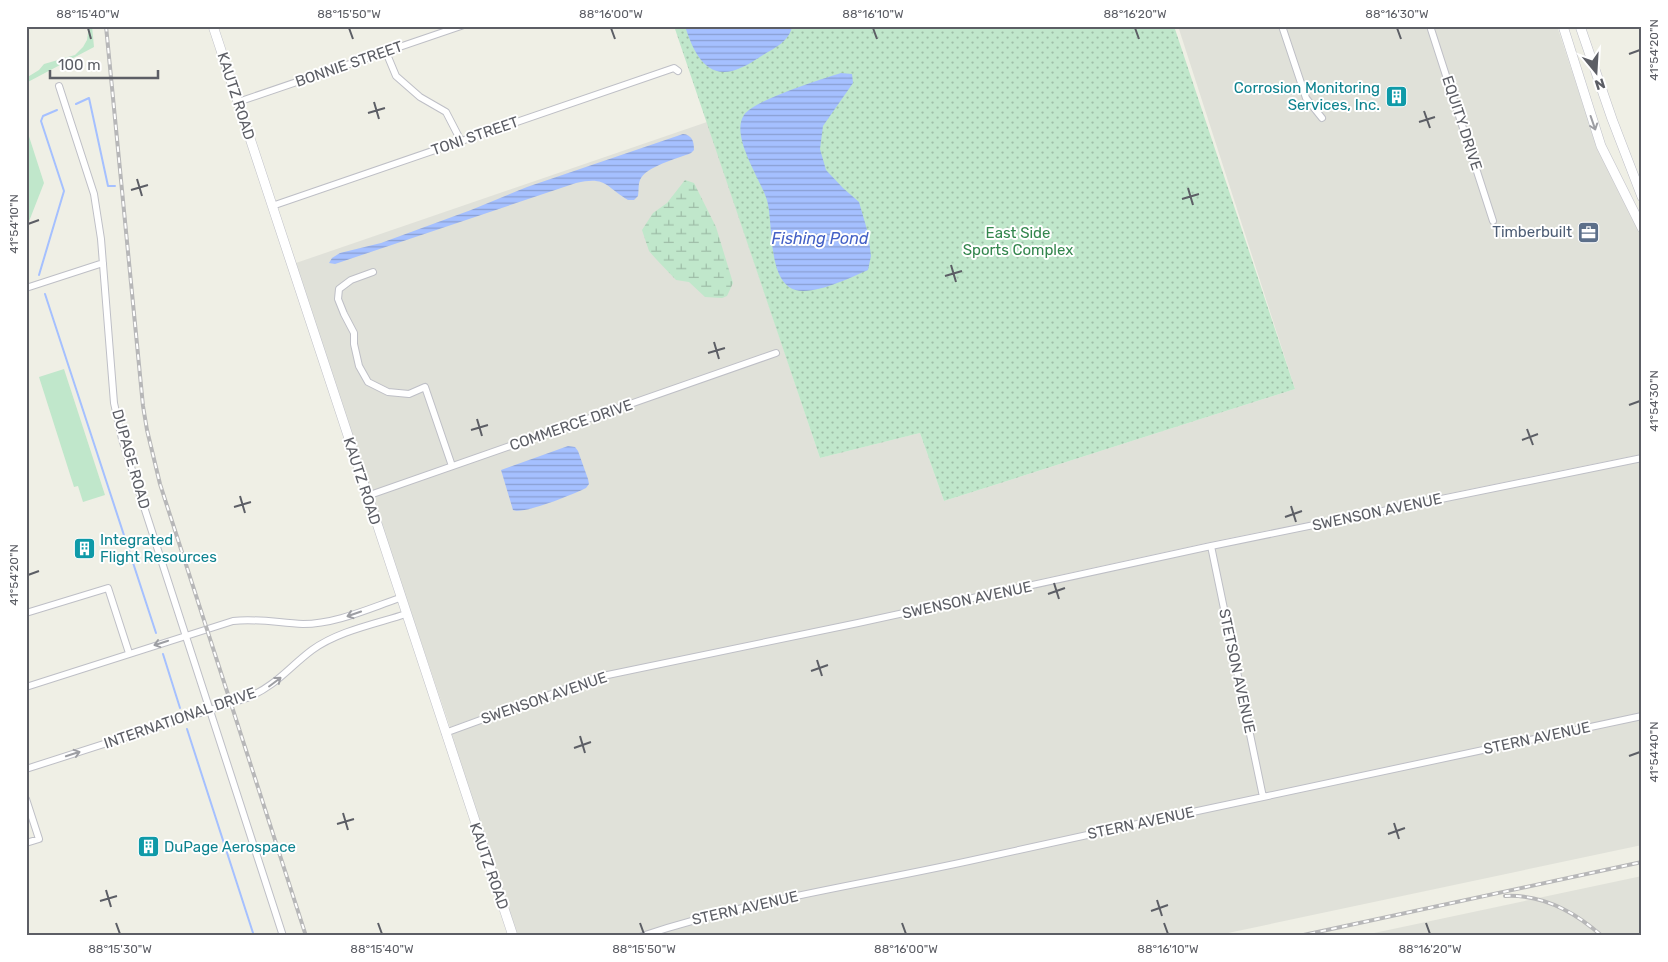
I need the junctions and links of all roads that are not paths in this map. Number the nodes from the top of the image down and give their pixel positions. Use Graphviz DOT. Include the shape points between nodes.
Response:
graph roads {
  1 [pos="213,26"];
  2 [pos="461,26"];
  3 [pos="1282,26"];
  4 [pos="1430,26"];
  5 [pos="1563,26"];
  6 [pos="1580,26"];
  7 [pos="386,52"];
  8 [pos="678,71"];
  9 [pos="59,86"];
  10 [pos="238,102"];
  11 [pos="1322,118"];
  12 [pos="461,141"];
  13 [pos="1642,197"];
  14 [pos="272,206"];
  15 [pos="1493,221"];
  16 [pos="1642,228"];
  17 [pos="103,263"];
  18 [pos="373,272"];
  19 [pos="26,288"];
  20 [pos="776,354"];
  21 [pos="1642,458"];
  22 [pos="452,466"];
  23 [pos="367,496"];
  24 [pos="1211,546"];
  25 [pos="400,598"];
  26 [pos="26,614"];
  27 [pos="406,614"];
  28 [pos="185,635"];
  29 [pos="129,653"];
  30 [pos="26,686"];
  31 [pos="210,710"];
  32 [pos="1642,716"];
  33 [pos="445,733"];
  34 [pos="26,769"];
  35 [pos="1262,797"];
  36 [pos="26,799"];
  37 [pos="26,843"];
  38 [pos="283,936"];
  39 [pos="513,936"];
  40 [pos="642,936"];
  1 -- 10 [label="street, KAUTZ ROAD"];
  2 -- 7 [label="street, BONNIE STREET"];
  3 -- 11 [label="street" via="1302,89"];
  4 -- 15 [label="street, EQUITY DRIVE"];
  5 -- 16 [label="street, one-way" via="1601,146"];
  6 -- 13 [label="street"];
  7 -- 10 [label="street, BONNIE STREET"];
  7 -- 12 [label="street" via="396,76 420,97 446,112"];
  8 -- 12 [label="street, TONI STREET" via="674,68"];
  9 -- 17 [label="street, DUPAGE ROAD" via="94,194"];
  10 -- 14 [label="street, KAUTZ ROAD"];
  12 -- 14 [label="street, TONI STREET"];
  14 -- 23 [label="street, KAUTZ ROAD"];
  17 -- 19 [label="street"];
  17 -- 28 [label="street, DUPAGE ROAD" via="114,403"];
  18 -- 22 [label="street" via="351,280 339,289 338,300 354,333 359,366 368,382 388,392 409,394 425,387"];
  20 -- 22 [label="street, COMMERCE DRIVE"];
  21 -- 24 [label="street, SWENSON AVENUE"];
  22 -- 23 [label="street, COMMERCE DRIVE"];
  23 -- 25 [label="street, KAUTZ ROAD"];
  24 -- 33 [label="street, SWENSON AVENUE" via="598,678"];
  24 -- 35 [label="street, STETSON AVENUE"];
  25 -- 27 [label="street, KAUTZ ROAD"];
  25 -- 28 [label="street, one-way" via="327,621 304,624 249,619"];
  26 -- 29 [label="street" via="108,588"];
  31 -- 27 [label="street, INTERNATIONAL DRIVE, one-way" via="267,688 312,650 328,641"];
  27 -- 33 [label="street, KAUTZ ROAD"];
  28 -- 29 [label="street, one-way"];
  28 -- 31 [label="street, DUPAGE ROAD"];
  29 -- 30 [label="street"];
  34 -- 31 [label="street, INTERNATIONAL DRIVE, one-way"];
  31 -- 38 [label="street, DUPAGE ROAD"];
  32 -- 35 [label="street, STERN AVENUE"];
  33 -- 39 [label="street, KAUTZ ROAD"];
  35 -- 40 [label="street, STERN AVENUE" via="689,920"];
  36 -- 37 [label="street" via="39,839"];
}
